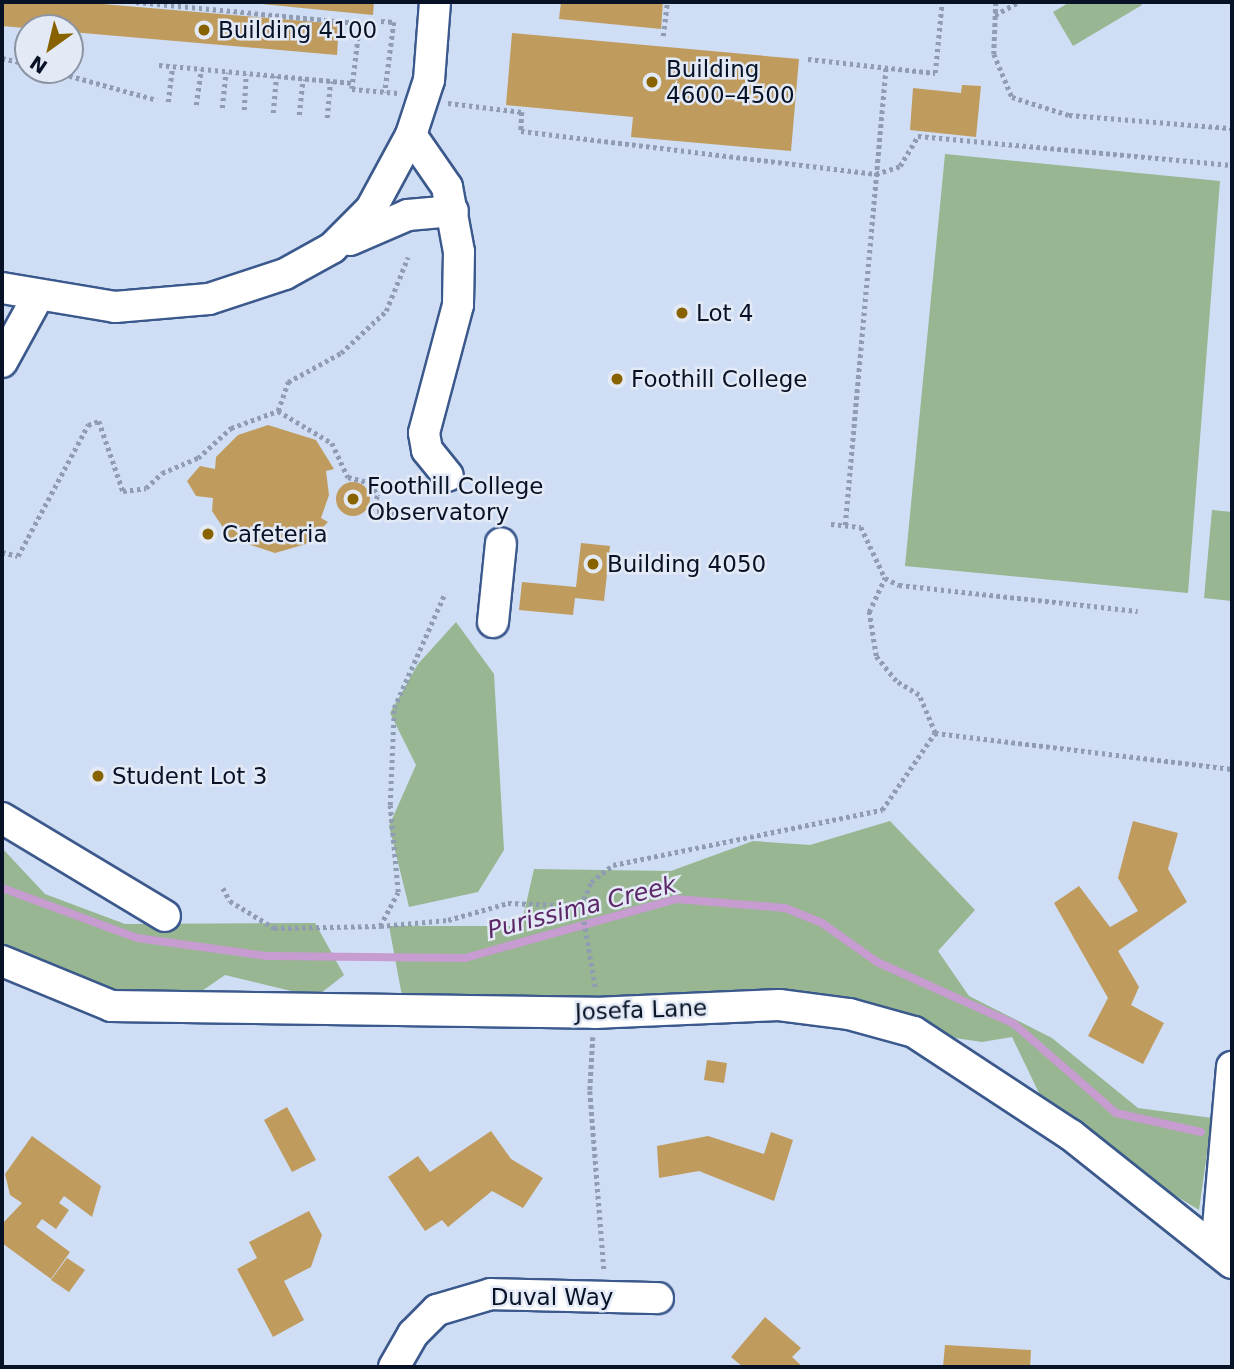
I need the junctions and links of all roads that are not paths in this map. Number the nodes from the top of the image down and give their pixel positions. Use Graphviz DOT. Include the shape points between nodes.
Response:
graph roads {
  1 [pos="435,2"];
  2 [pos="411,135"];
  3 [pos="453,211"];
  4 [pos="332,248"];
  5 [pos="2,288"];
  6 [pos="37,298"];
  7 [pos="2,362"];
  8 [pos="448,476"];
  9 [pos="502,543"];
  10 [pos="493,622"];
  11 [pos="2,818"];
  12 [pos="165,916"];
  13 [pos="2,961"];
  14 [pos="1232,1067"];
  15 [pos="1224,1256"];
  16 [pos="658,1297"];
  17 [pos="394,1367"];
  1 -- 2 [label="street" via="429,80"];
  2 -- 3 [label="street" via="441,173"];
  2 -- 4 [label="street" via="371,209"];
  3 -- 4 [label="street" via="393,220"];
  3 -- 8 [label="street" via="458,305 424,433 427,450"];
  4 -- 6 [label="street" via="285,274 209,299 115,307"];
  5 -- 6 [label="street"];
  6 -- 7 [label="street"];
  9 -- 10 [label="street"];
  11 -- 12 [label="street"];
  13 -- 15 [label="street, Josefa Lane" via="111,1006 595,1013 779,1005 849,1014 914,1032 1071,1135"];
  14 -- 15 [label="street, Josefa Lane"];
  16 -- 17 [label="street, Duval Way" via="491,1294 437,1310 412,1334"];
}
